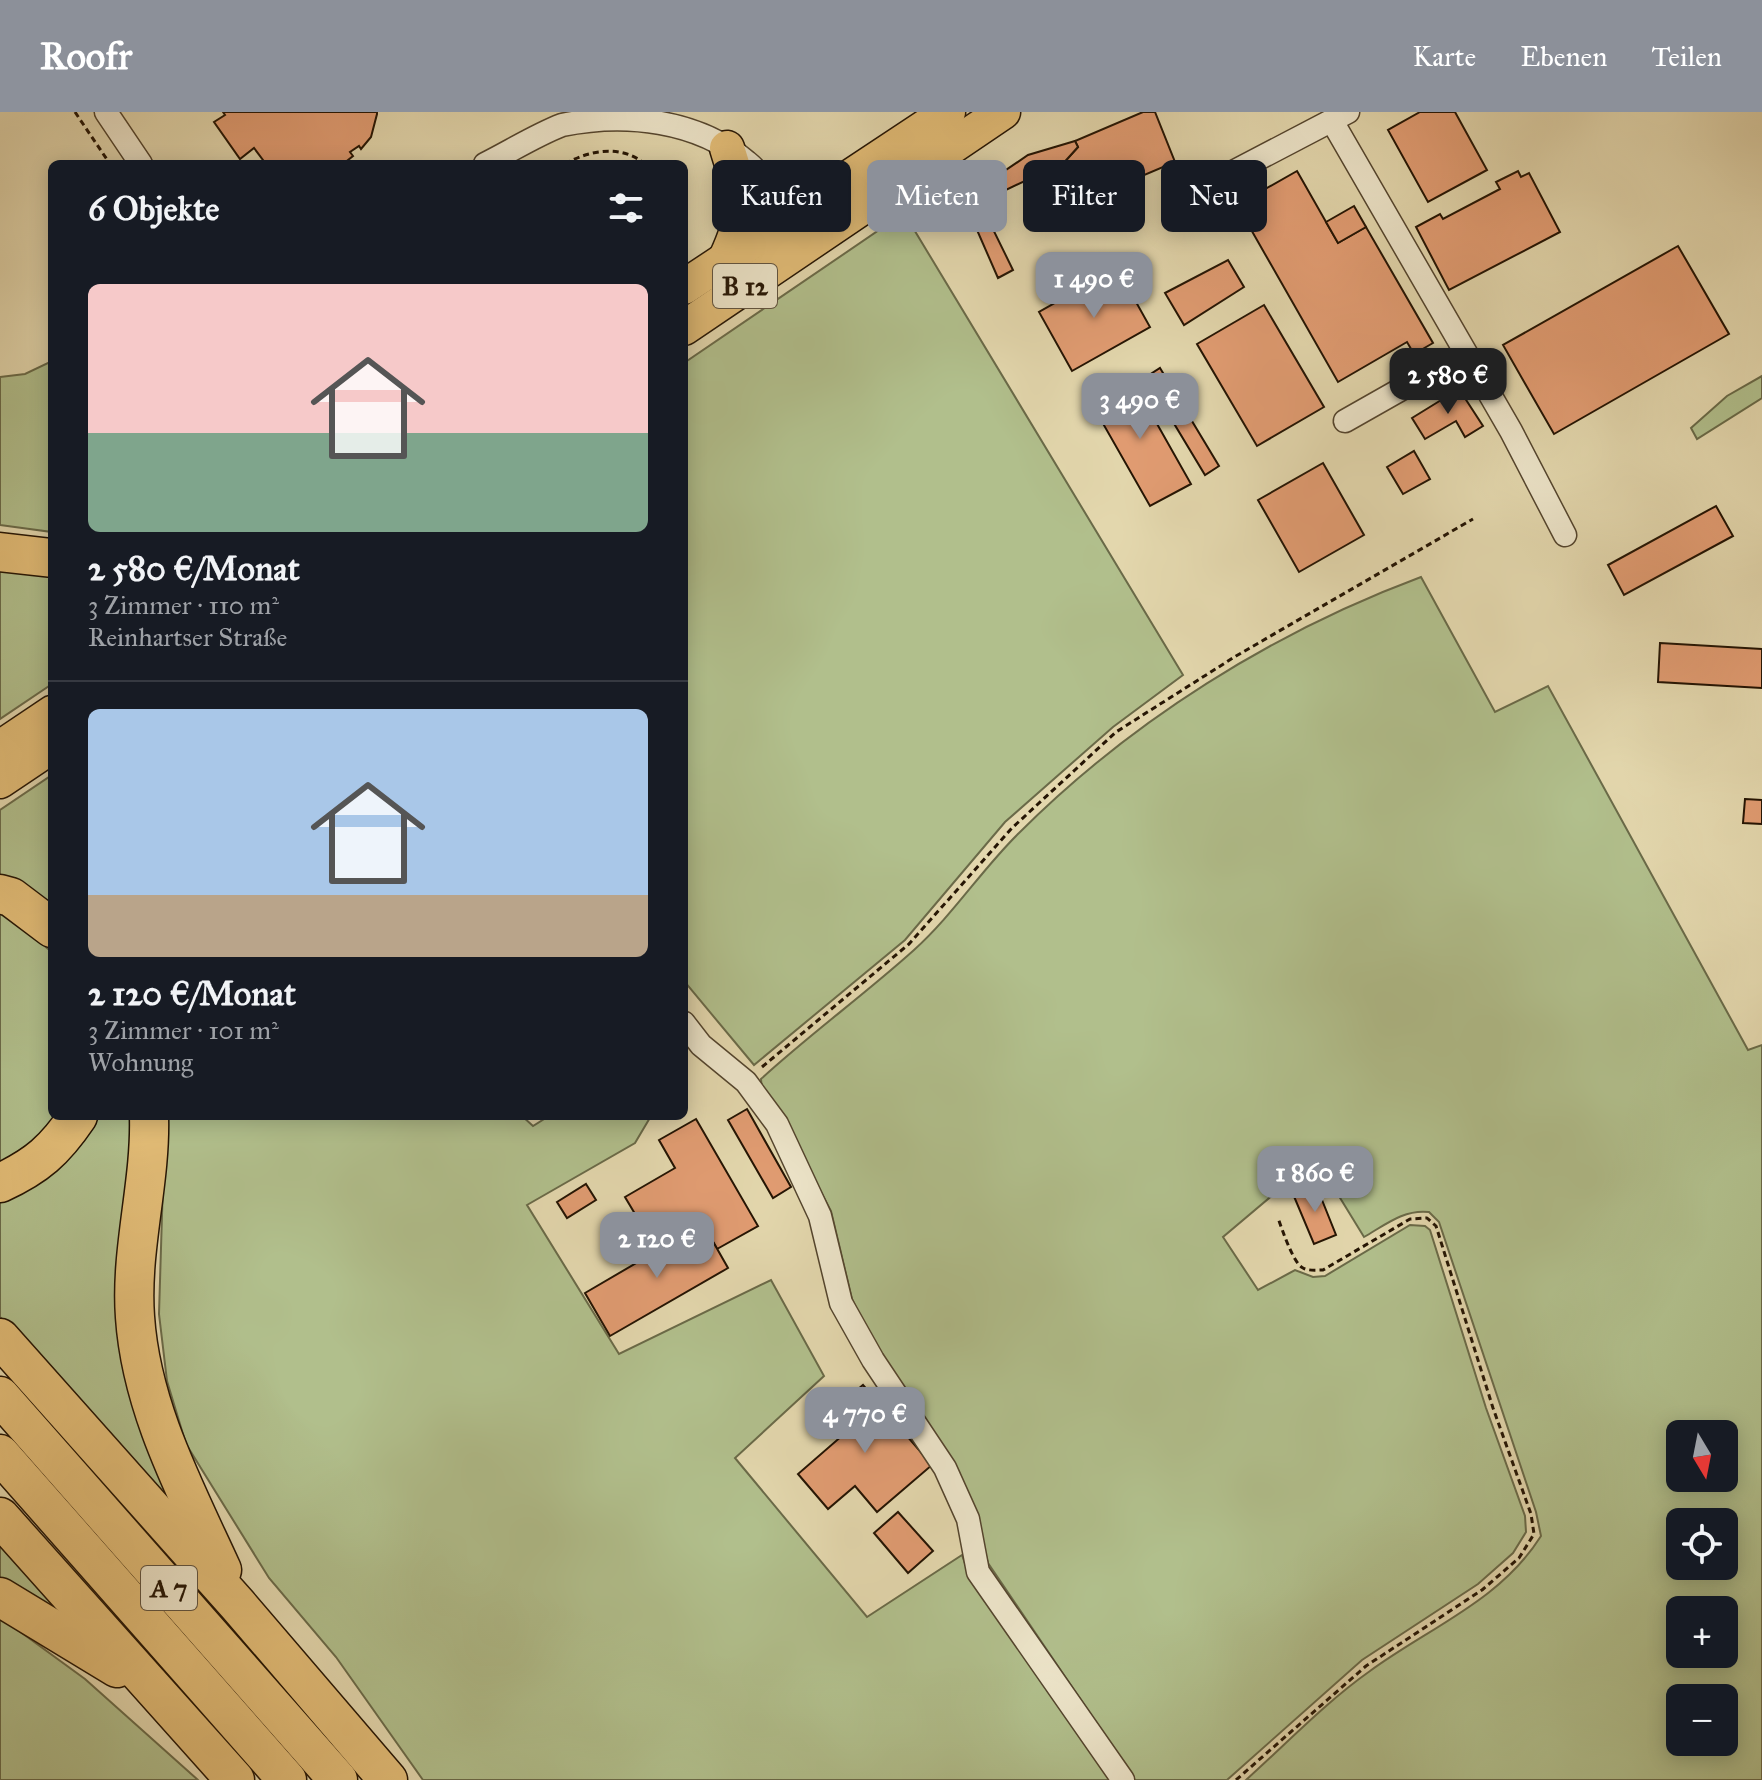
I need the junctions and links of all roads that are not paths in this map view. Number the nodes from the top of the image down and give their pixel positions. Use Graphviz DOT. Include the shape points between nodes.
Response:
graph roads {
  1 [pos="106,112"];
  2 [pos="948,112"];
  3 [pos="1003,112"];
  4 [pos="1340,117"];
  5 [pos="727,148"];
  6 [pos="138,160"];
  7 [pos="493,160"];
  8 [pos="745,160"];
  9 [pos="1257,160"];
  10 [pos="851,188"];
  11 [pos="851,199"];
  12 [pos="792,232"];
  13 [pos="795,232"];
  14 [pos="726,258"];
  15 [pos="688,284"];
  16 [pos="688,325"];
  17 [pos="1465,353"];
  18 [pos="1345,421"];
  19 [pos="1565,535"];
  20 [pos="0,552"];
  21 [pos="48,558"];
  22 [pos="48,716"];
  23 [pos="0,748"];
  24 [pos="48,749"];
  25 [pos="0,781"];
  26 [pos="0,894"];
  27 [pos="48,925"];
  28 [pos="688,1028"];
  29 [pos="75,1120"];
  30 [pos="149,1120"];
  31 [pos="0,1183"];
  32 [pos="0,1338"];
  33 [pos="0,1396"];
  34 [pos="0,1454"];
  35 [pos="0,1517"];
  36 [pos="0,1597"];
  37 [pos="238,1605"];
  38 [pos="151,1690"];
  39 [pos="235,1780"];
  40 [pos="287,1780"];
  41 [pos="338,1780"];
  42 [pos="388,1780"];
  43 [pos="1123,1780"];
  1 -- 6 [label="street"];
  2 -- 10 [label="main road, B 12"];
  3 -- 11 [label="main road, B 12"];
  4 -- 9 [label="street"];
  4 -- 17 [label="street"];
  5 -- 7 [label="street" via="702,130 647,114 602,116 564,124"];
  5 -- 8 [label="street"];
  5 -- 14 [label="main road" via="743,198 739,229"];
  12 -- 14 [label="main road, B 12"];
  13 -- 16 [label="main road, B 12"];
  14 -- 15 [label="main road, B 12"];
  17 -- 18 [label="street"];
  17 -- 19 [label="street"];
  20 -- 21 [label="highway"];
  22 -- 23 [label="main road"];
  24 -- 25 [label="main road"];
  26 -- 27 [label="highway"];
  28 -- 43 [label="street" via="746,1082 777,1124 820,1216 841,1303 945,1468 968,1519 978,1572"];
  29 -- 31 [label="highway" via="31,1168"];
  30 -- 37 [label="highway" via="135,1316 144,1381 168,1451"];
  32 -- 37 [label="highway"];
  33 -- 41 [label="highway, A 7"];
  34 -- 40 [label="highway, A 7"];
  35 -- 38 [label="highway"];
  36 -- 38 [label="highway"];
  37 -- 42 [label="highway"];
  38 -- 39 [label="highway"];
}
